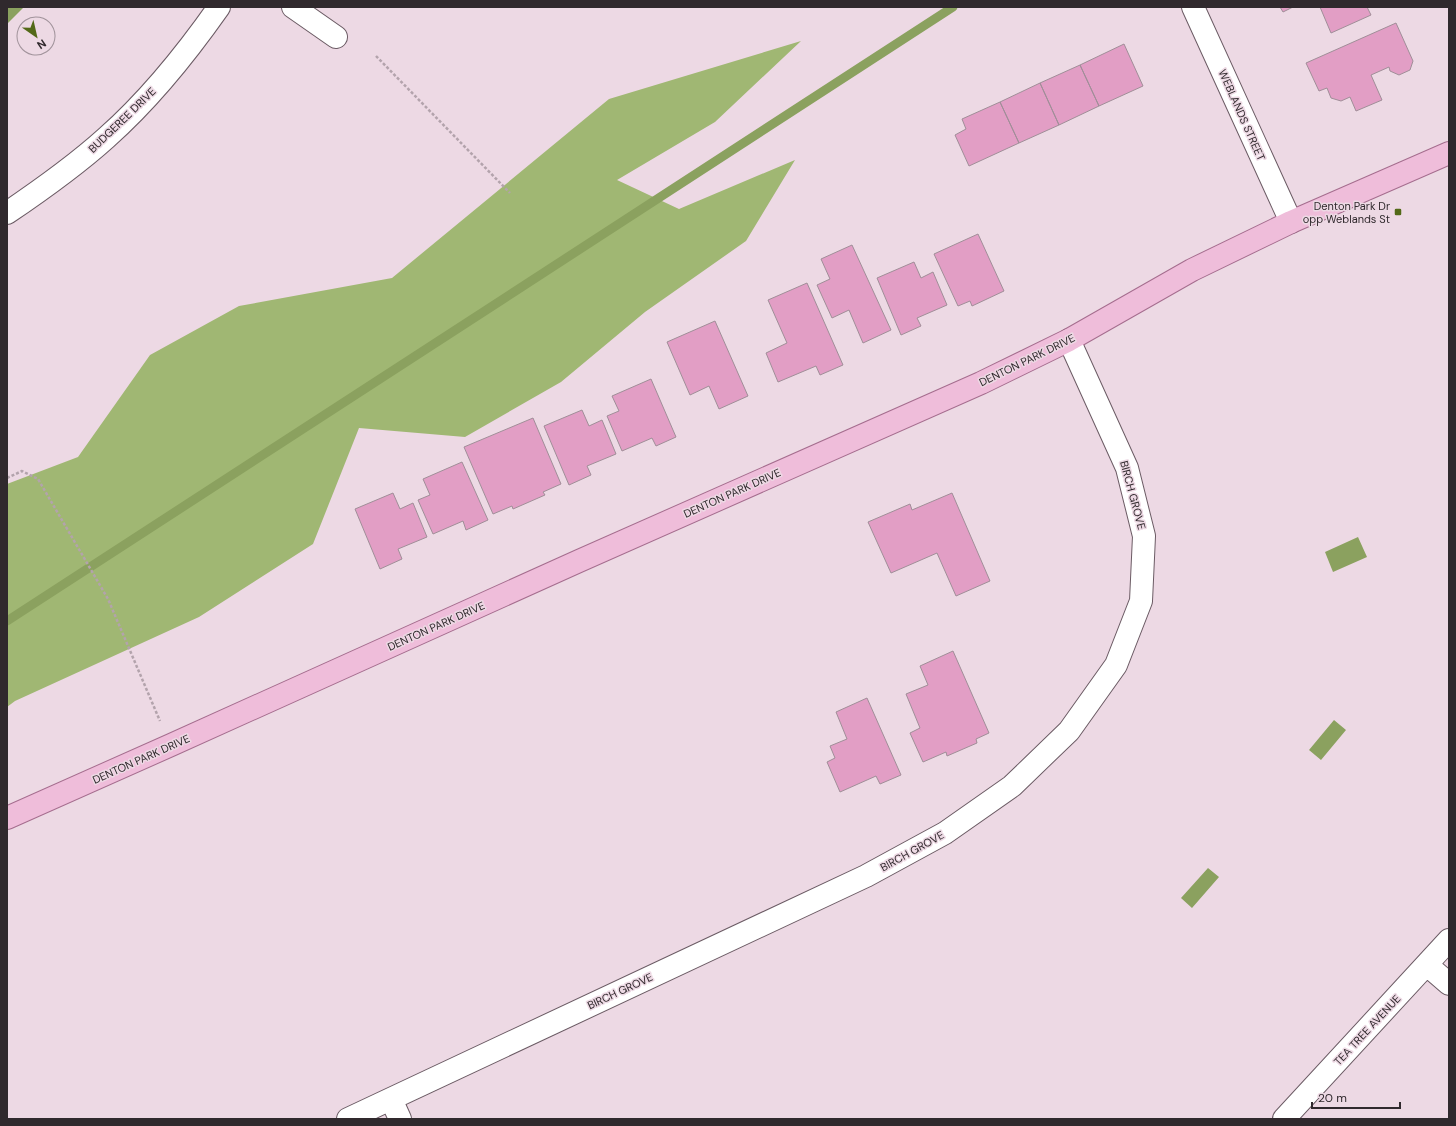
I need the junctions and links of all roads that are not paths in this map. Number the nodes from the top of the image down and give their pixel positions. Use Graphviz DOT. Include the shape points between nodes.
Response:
graph roads {
  1 [pos="219,7"];
  2 [pos="293,7"];
  3 [pos="1193,7"];
  4 [pos="336,37"];
  5 [pos="1449,153"];
  6 [pos="7,213"];
  7 [pos="1291,222"];
  8 [pos="1069,340"];
  9 [pos="7,818"];
  10 [pos="1449,940"];
  11 [pos="1427,965"];
  12 [pos="1449,984"];
  13 [pos="391,1099"];
  14 [pos="348,1119"];
  15 [pos="400,1119"];
  16 [pos="1284,1119"];
  1 -- 6 [label="street, BUDGEREE DRIVE" via="154,90 107,138 45,188"];
  2 -- 4 [label="street"];
  3 -- 7 [label="street, WEBLANDS STREET"];
  5 -- 7 [label="main road, DENTON PARK DRIVE"];
  7 -- 8 [label="main road, DENTON PARK DRIVE" via="1192,270"];
  8 -- 9 [label="main road, DENTON PARK DRIVE" via="981,383"];
  8 -- 13 [label="street, BIRCH GROVE" via="1127,468 1144,536 1141,601 1116,665 1069,731 1012,786 938,837 866,876"];
  10 -- 11 [label="street, TEA TREE AVENUE"];
  11 -- 12 [label="street"];
  11 -- 16 [label="street, TEA TREE AVENUE"];
  13 -- 14 [label="street, BIRCH GROVE"];
  13 -- 15 [label="street"];
}
